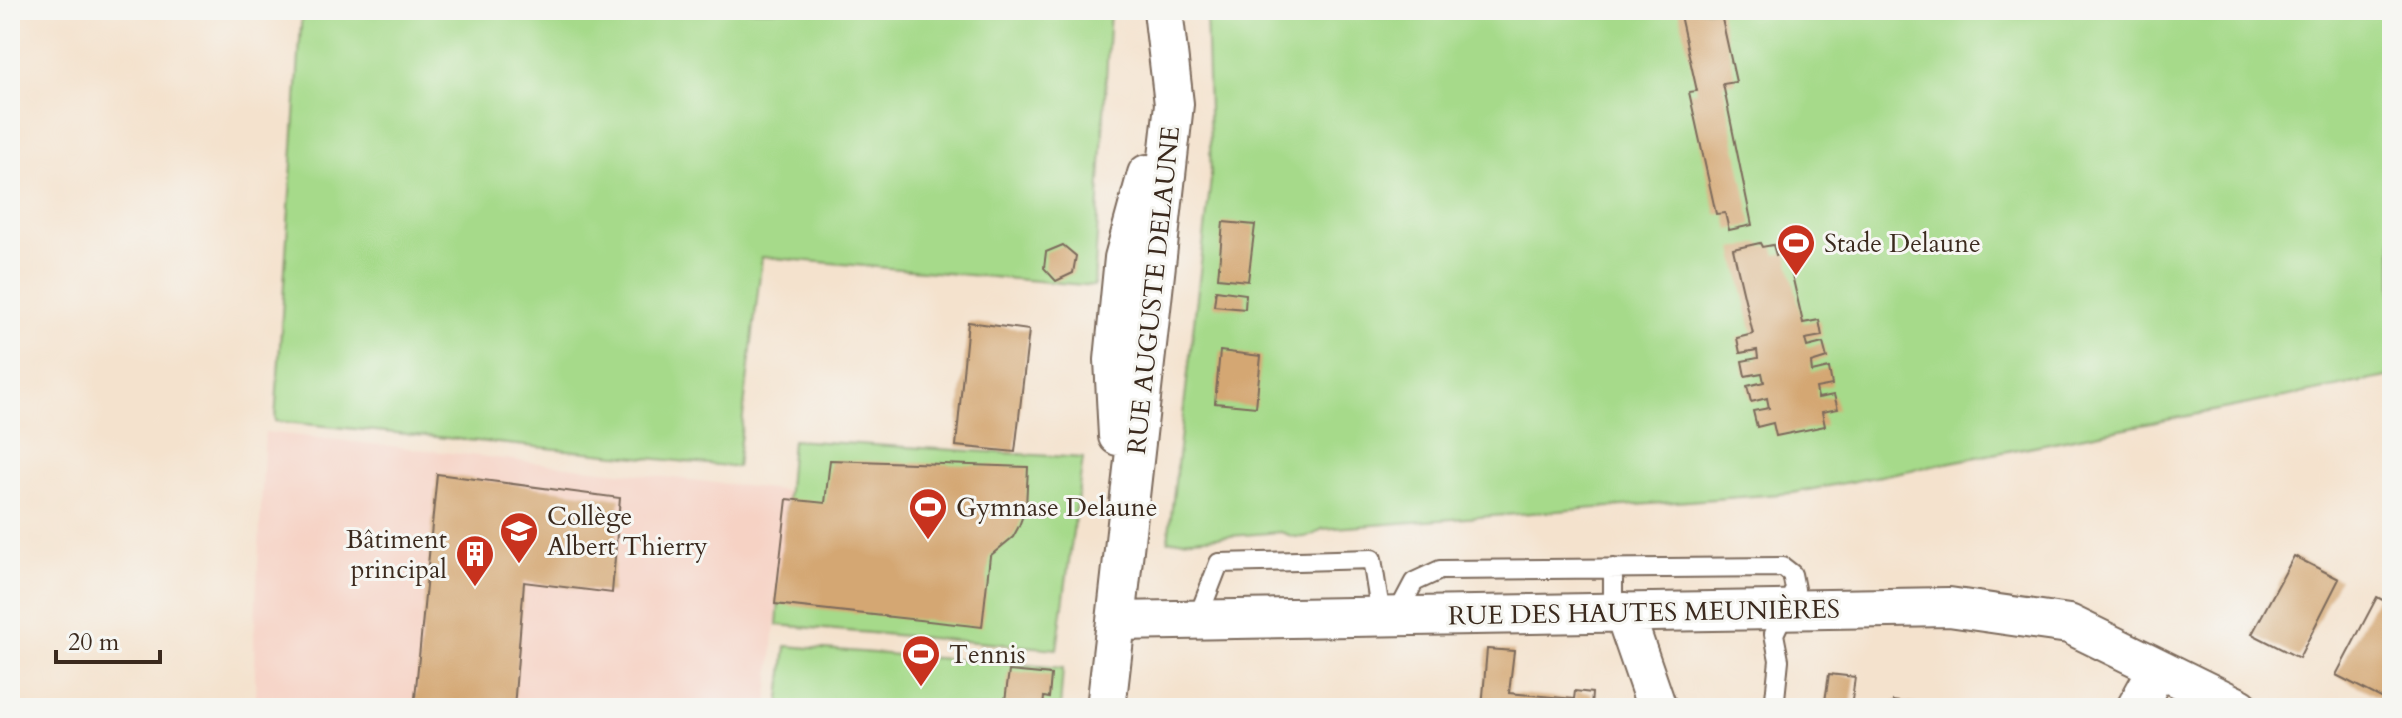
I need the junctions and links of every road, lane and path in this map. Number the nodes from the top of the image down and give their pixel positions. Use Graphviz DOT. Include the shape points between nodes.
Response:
graph roads {
  1 [pos="1163,10"];
  2 [pos="1613,568"];
  3 [pos="1787,609"];
  4 [pos="1624,612"];
  5 [pos="1389,616"];
  6 [pos="1197,620"];
  7 [pos="1116,621"];
  8 [pos="2158,668"];
  9 [pos="1106,708"];
  10 [pos="1657,708"];
  11 [pos="1774,708"];
  12 [pos="2136,708"];
  13 [pos="2240,708"];
  1 -- 7 [label="street, RUE AUGUSTE DELAUNE" via="1174,104"];
  2 -- 3 [label="lane" via="1783,567 1792,574 1795,589"];
  2 -- 4 [label="lane" via="1613,596"];
  2 -- 5 [label="lane" via="1440,570 1414,582"];
  3 -- 4 [label="street, RUE DES HAUTES MEUNIÈRES"];
  3 -- 8 [label="street, RUE DES HAUTES MEUNIÈRES" via="1949,607 2069,624"];
  3 -- 11 [label="lane" via="1774,634 1779,660"];
  4 -- 5 [label="street, RUE DES HAUTES MEUNIÈRES"];
  4 -- 10 [label="street"];
  5 -- 6 [label="street, RUE DES HAUTES MEUNIÈRES"];
  5 -- 6 [label="lane" via="1372,559 1219,563"];
  6 -- 7 [label="street, RUE DES HAUTES MEUNIÈRES"];
  7 -- 9 [label="street"];
  8 -- 12 [label="street"];
  8 -- 13 [label="street, RUE DES HAUTES MEUNIÈRES"];
}
